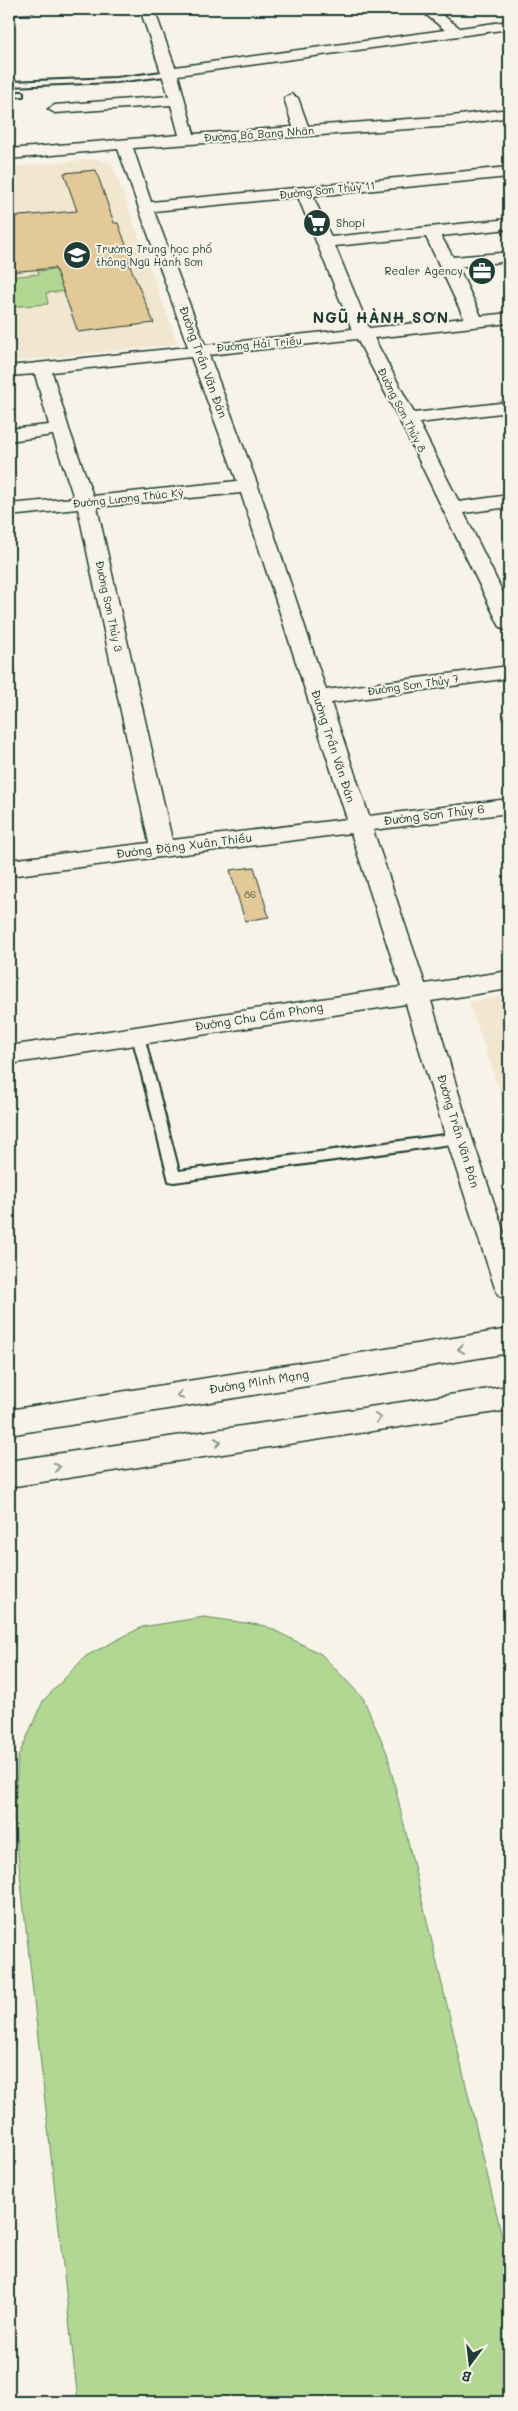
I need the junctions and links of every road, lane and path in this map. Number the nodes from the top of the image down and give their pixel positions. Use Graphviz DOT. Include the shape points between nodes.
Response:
graph roads {
  1 [pos="31,9"];
  2 [pos="147,9"];
  3 [pos="426,9"];
  4 [pos="9,10"];
  5 [pos="509,25"];
  6 [pos="456,32"];
  7 [pos="170,73"];
  8 [pos="9,84"];
  9 [pos="20,94"];
  10 [pos="9,95"];
  11 [pos="291,98"];
  12 [pos="178,100"];
  13 [pos="55,109"];
  14 [pos="509,114"];
  15 [pos="302,131"];
  16 [pos="188,139"];
  17 [pos="124,144"];
  18 [pos="9,154"];
  19 [pos="509,172"];
  20 [pos="304,192"];
  21 [pos="145,207"];
  22 [pos="509,224"];
  23 [pos="492,226"];
  24 [pos="431,232"];
  25 [pos="325,242"];
  26 [pos="509,253"];
  27 [pos="448,263"];
  28 [pos="509,318"];
  29 [pos="474,322"];
  30 [pos="363,334"];
  31 [pos="198,350"];
  32 [pos="42,367"];
  33 [pos="9,371"];
  34 [pos="509,407"];
  35 [pos="408,419"];
  36 [pos="60,429"];
  37 [pos="9,434"];
  38 [pos="248,486"];
  39 [pos="509,501"];
  40 [pos="86,503"];
  41 [pos="452,509"];
  42 [pos="9,510"];
  43 [pos="509,625"];
  44 [pos="509,672"];
  45 [pos="317,698"];
  46 [pos="509,806"];
  47 [pos="359,824"];
  48 [pos="162,849"];
  49 [pos="9,868"];
  50 [pos="509,980"];
  51 [pos="416,994"];
  52 [pos="138,1036"];
  53 [pos="9,1055"];
  54 [pos="459,1138"];
  55 [pos="509,1288"];
  56 [pos="509,1341"];
  57 [pos="509,1398"];
  58 [pos="9,1423"];
  59 [pos="9,1474"];
  1 -- 4 [label="street"];
  2 -- 7 [label="street"];
  3 -- 6 [label="street"];
  5 -- 6 [label="street"];
  6 -- 7 [label="street"];
  7 -- 8 [label="lane" via="116,80"];
  7 -- 12 [label="street"];
  9 -- 10 [label="lane"];
  11 -- 15 [label="street"];
  12 -- 13 [label="street"];
  12 -- 16 [label="street"];
  14 -- 15 [label="street, Đường Bà Bang Nhãn"];
  15 -- 16 [label="street, Đường Bà Bang Nhãn"];
  16 -- 17 [label="street, Đường Bà Bang Nhãn"];
  17 -- 18 [label="street, Đường Bà Bang Nhãn"];
  17 -- 21 [label="street, Đường Trần Văn Đán"];
  19 -- 20 [label="street, Đường Sơn Thủy 11"];
  20 -- 21 [label="street, Đường Sơn Thủy 11"];
  20 -- 25 [label="street, Đường Sơn Thủy 8"];
  21 -- 31 [label="street, Đường Trần Văn Đán"];
  22 -- 23 [label="street"];
  23 -- 24 [label="street"];
  23 -- 26 [label="street"];
  24 -- 25 [label="street"];
  24 -- 27 [label="street"];
  25 -- 30 [label="street, Đường Sơn Thủy 8"];
  26 -- 27 [label="street" via="506,257"];
  27 -- 29 [label="street"];
  28 -- 29 [label="street, Đường Hải Triều"];
  29 -- 30 [label="street, Đường Hải Triều"];
  30 -- 31 [label="street, Đường Hải Triều"];
  30 -- 35 [label="street, Đường Sơn Thủy 8"];
  31 -- 32 [label="street, Đường Hải Triều"];
  31 -- 38 [label="street, Đường Trần Văn Đán"];
  32 -- 33 [label="street, Đường Hải Triều"];
  32 -- 36 [label="street, Đường Sơn Thủy 3"];
  34 -- 35 [label="street"];
  35 -- 41 [label="street, Đường Sơn Thủy 8"];
  36 -- 37 [label="street"];
  36 -- 40 [label="street, Đường Sơn Thủy 3"];
  38 -- 40 [label="street, Đường Lương Thúc Kỳ"];
  38 -- 45 [label="street, Đường Trần Văn Đán"];
  39 -- 41 [label="street"];
  40 -- 42 [label="street, Đường Lương Thúc Kỳ"];
  40 -- 48 [label="street, Đường Sơn Thủy 3"];
  41 -- 43 [label="street, Đường Sơn Thủy 8"];
  44 -- 45 [label="street, Đường Sơn Thủy 7"];
  45 -- 47 [label="street, Đường Trần Văn Đán"];
  46 -- 47 [label="street, Đường Sơn Thủy 6"];
  47 -- 48 [label="street, Đường Đặng Xuân Thiều"];
  47 -- 51 [label="street, Đường Trần Văn Đán"];
  48 -- 49 [label="street, Đường Đặng Xuân Thiều"];
  50 -- 51 [label="street, Đường Chu Cẩm Phong"];
  51 -- 52 [label="street, Đường Chu Cẩm Phong"];
  51 -- 54 [label="street, Đường Trần Văn Đán"];
  52 -- 53 [label="street, Đường Chu Cẩm Phong"];
  52 -- 54 [label="lane" via="174,1177"];
  54 -- 55 [label="street, Đường Trần Văn Đán"];
  56 -- 58 [label="street, Đường Minh Mạng, one-way"];
  59 -- 57 [label="street, one-way"];
}
